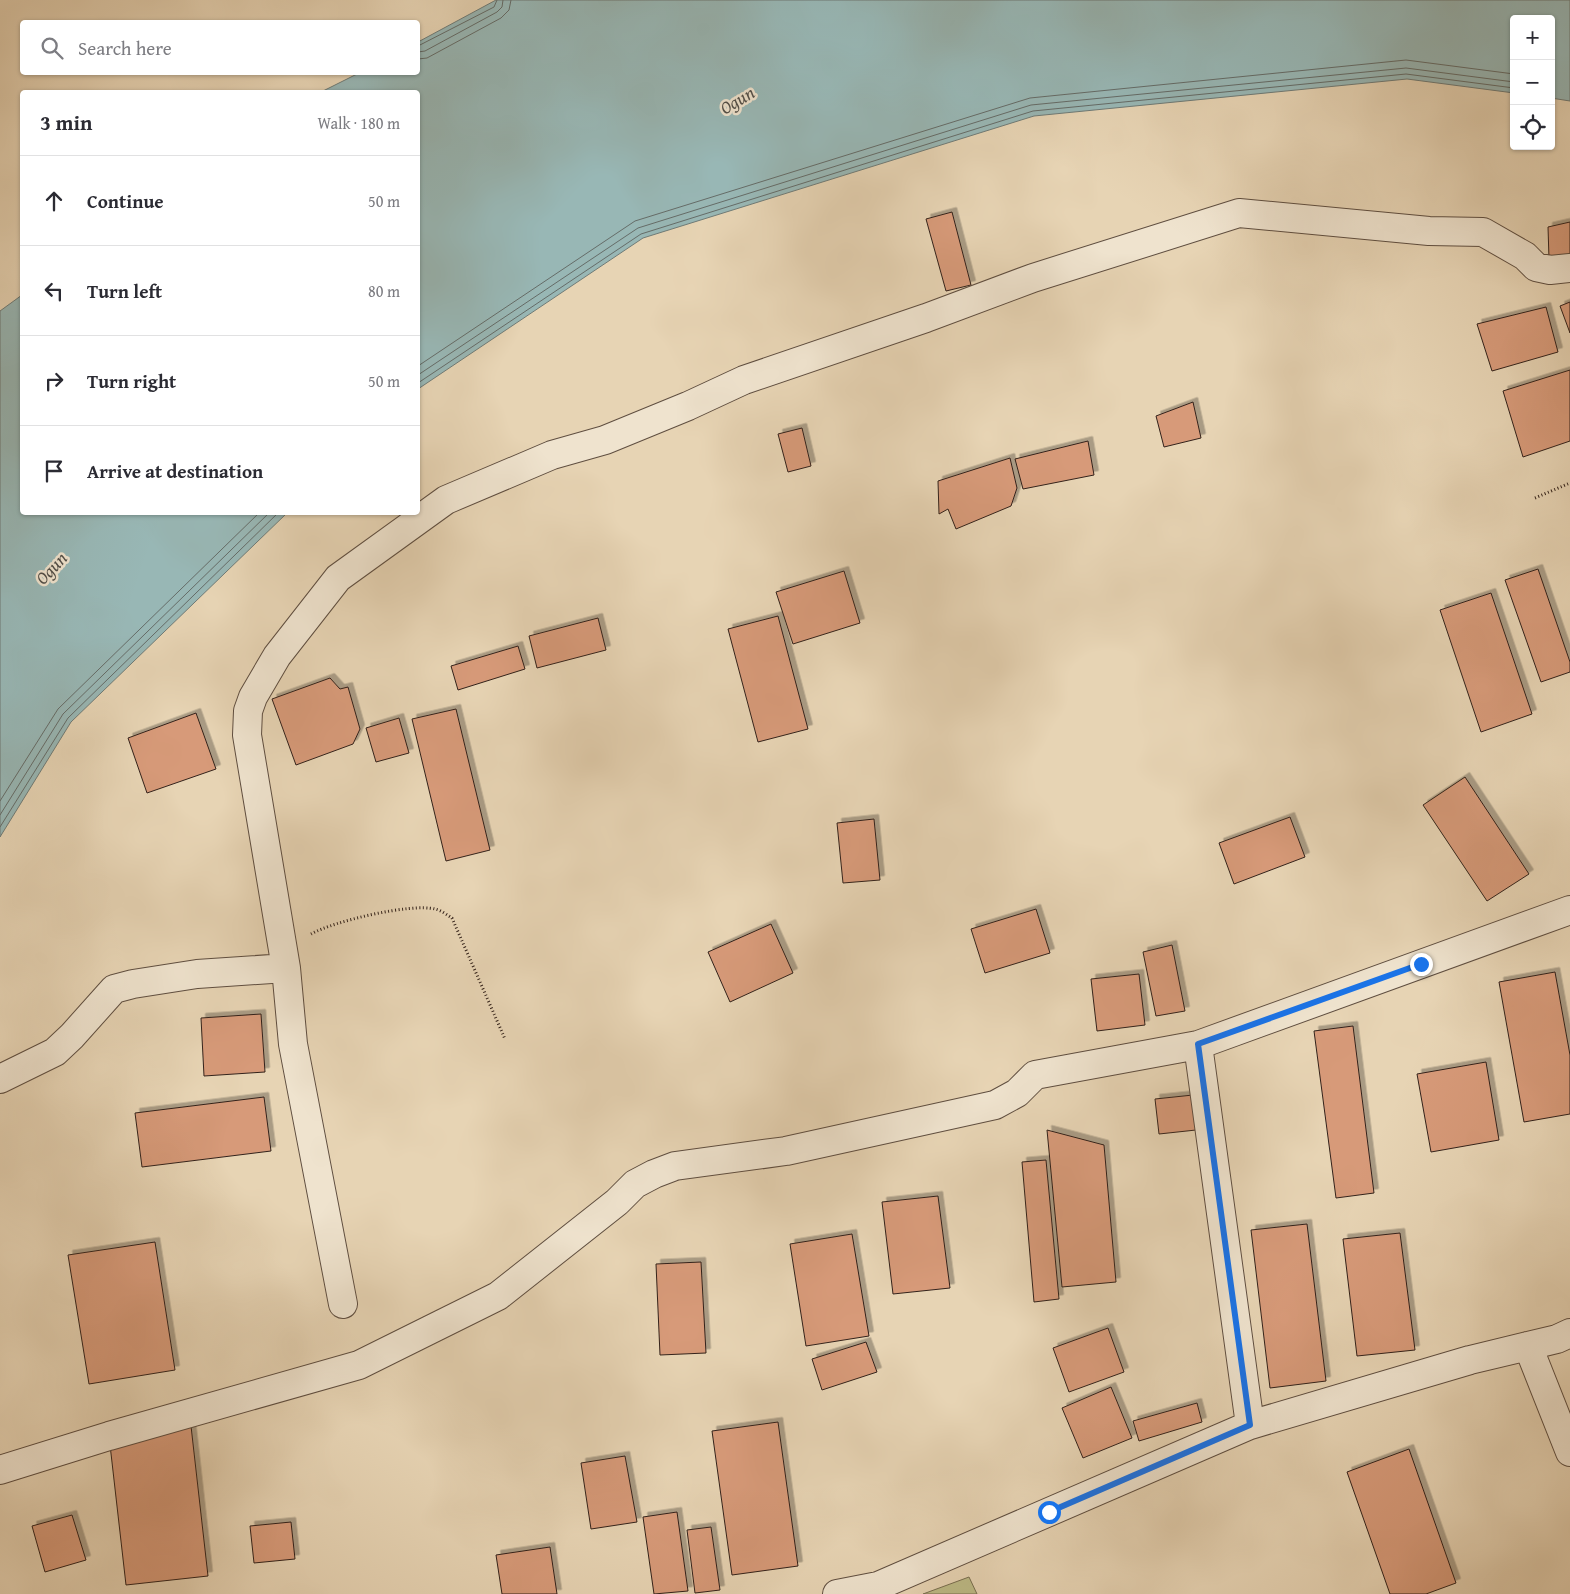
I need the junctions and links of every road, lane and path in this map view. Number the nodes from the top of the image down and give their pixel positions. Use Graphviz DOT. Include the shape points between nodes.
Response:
graph roads {
  1 [pos="1570,268"];
  2 [pos="1570,483"];
  3 [pos="1535,498"];
  4 [pos="1570,910"];
  5 [pos="286,968"];
  6 [pos="505,1039"];
  7 [pos="1198,1044"];
  8 [pos="0,1079"];
  9 [pos="343,1304"];
  10 [pos="1570,1333"];
  11 [pos="1528,1346"];
  12 [pos="1250,1425"];
  13 [pos="1570,1452"];
  14 [pos="0,1470"];
  15 [pos="836,1594"];
  1 -- 5 [label="street" via="1550,270 1536,266 1483,232 1429,231 1239,214 1034,278 744,380 636,428 552,455 446,500 338,578 277,656 248,711 246,735"];
  2 -- 3 [label="path"];
  4 -- 7 [label="street"];
  5 -- 6 [label="path" via="305,937 316,931 365,916 421,908 437,909 452,918"];
  5 -- 8 [label="street" via="198,974 114,990 55,1052"];
  5 -- 9 [label="street" via="293,1044"];
  7 -- 12 [label="street"];
  7 -- 14 [label="street" via="1035,1075 1017,1093 995,1105 786,1151 675,1166 635,1184 617,1202 498,1296 360,1366"];
  10 -- 11 [label="street"];
  11 -- 12 [label="street"];
  11 -- 13 [label="street"];
  12 -- 15 [label="street" via="878,1586"];
}
